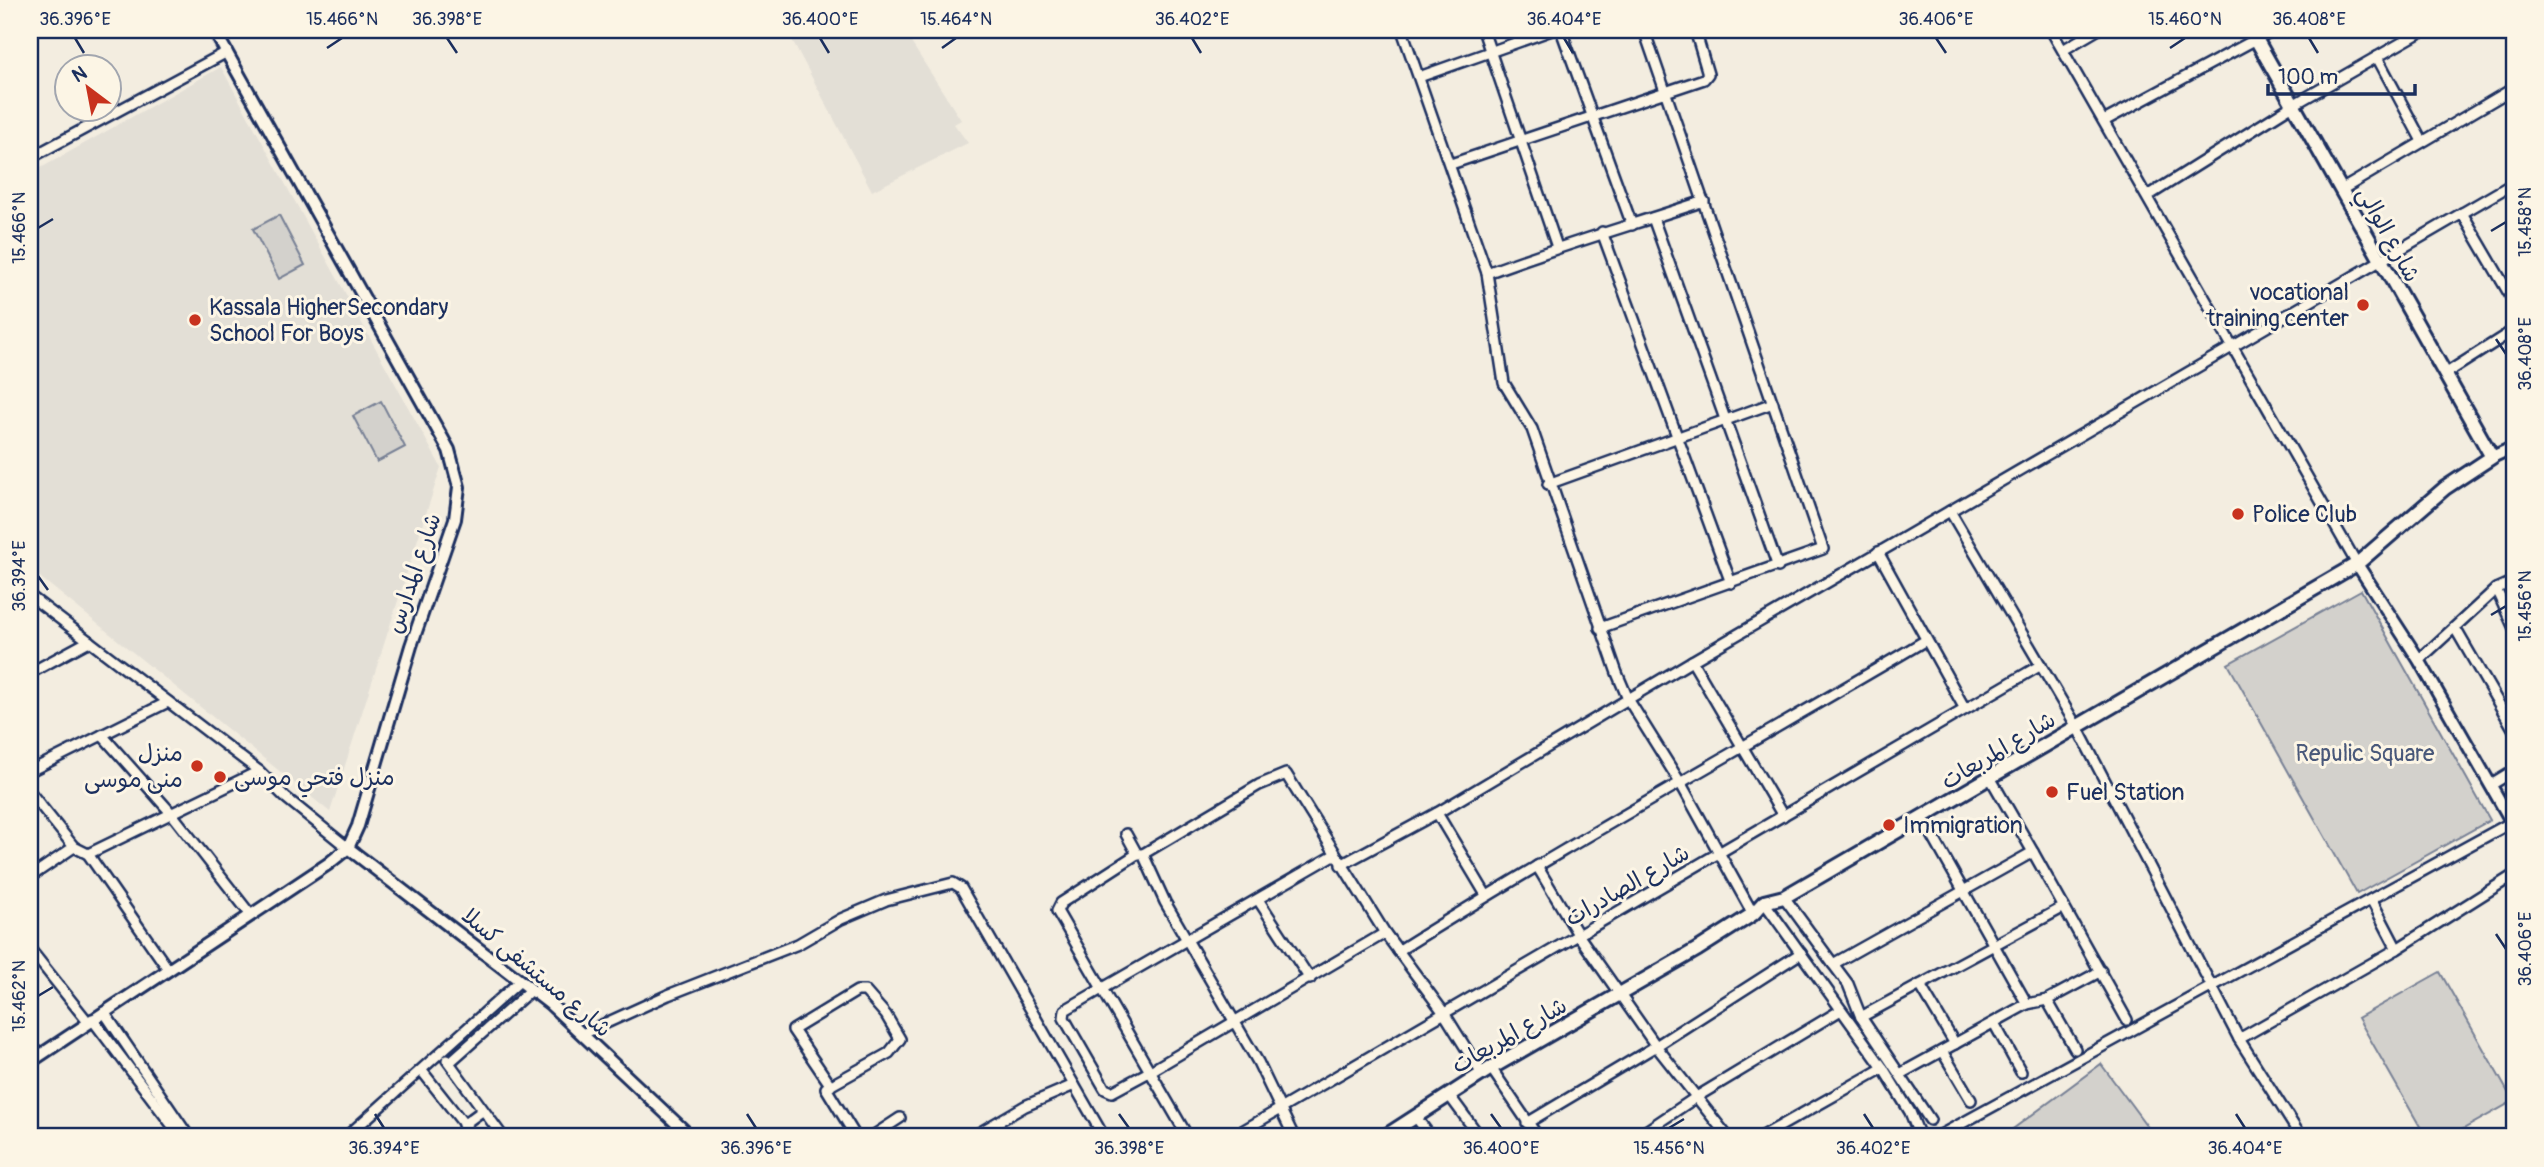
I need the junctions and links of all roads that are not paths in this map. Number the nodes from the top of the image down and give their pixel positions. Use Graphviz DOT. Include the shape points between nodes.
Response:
graph roads {
  1 [pos="214,30"];
  2 [pos="1402,30"];
  3 [pos="1483,30"];
  4 [pos="1552,30"];
  5 [pos="1561,30"];
  6 [pos="1643,30"];
  7 [pos="1695,30"];
  8 [pos="2051,30"];
  9 [pos="2097,30"];
  10 [pos="2273,30"];
  11 [pos="2424,30"];
  12 [pos="2253,35"];
  13 [pos="1491,50"];
  14 [pos="2063,50"];
  15 [pos="227,52"];
  16 [pos="2376,57"];
  17 [pos="1419,77"];
  18 [pos="2514,88"];
  19 [pos="1666,90"];
  20 [pos="2293,105"];
  21 [pos="1591,117"];
  22 [pos="2104,121"];
  23 [pos="1522,140"];
  24 [pos="2422,141"];
  25 [pos="30,158"];
  26 [pos="1451,164"];
  27 [pos="2514,183"];
  28 [pos="2341,190"];
  29 [pos="2148,196"];
  30 [pos="1704,201"];
  31 [pos="2462,213"];
  32 [pos="1653,218"];
  33 [pos="1633,225"];
  34 [pos="1602,232"];
  35 [pos="1557,247"];
  36 [pos="2381,262"];
  37 [pos="1488,273"];
  38 [pos="2514,275"];
  39 [pos="2503,281"];
  40 [pos="2514,302"];
  41 [pos="2514,330"];
  42 [pos="2233,344"];
  43 [pos="2445,374"];
  44 [pos="1773,403"];
  45 [pos="1725,419"];
  46 [pos="1678,436"];
  47 [pos="2514,447"];
  48 [pos="2492,457"];
  49 [pos="1548,484"];
  50 [pos="1950,511"];
  51 [pos="1878,552"];
  52 [pos="2357,564"];
  53 [pos="1778,567"];
  54 [pos="2514,581"];
  55 [pos="1731,583"];
  56 [pos="2496,589"];
  57 [pos="31,599"];
  58 [pos="1600,628"];
  59 [pos="2455,628"];
  60 [pos="2514,628"];
  61 [pos="1926,640"];
  62 [pos="89,641"];
  63 [pos="2419,660"];
  64 [pos="1692,661"];
  65 [pos="2041,665"];
  66 [pos="30,673"];
  67 [pos="1629,699"];
  68 [pos="168,702"];
  69 [pos="1965,709"];
  70 [pos="2077,727"];
  71 [pos="2514,730"];
  72 [pos="102,735"];
  73 [pos="1744,748"];
  74 [pos="30,771"];
  75 [pos="259,771"];
  76 [pos="2514,771"];
  77 [pos="1991,779"];
  78 [pos="1681,784"];
  79 [pos="2491,785"];
  80 [pos="30,792"];
  81 [pos="1437,813"];
  82 [pos="172,814"];
  83 [pos="1783,816"];
  84 [pos="1923,819"];
  85 [pos="2513,824"];
  86 [pos="1126,834"];
  87 [pos="74,847"];
  88 [pos="348,848"];
  89 [pos="2033,852"];
  90 [pos="1719,853"];
  91 [pos="88,854"];
  92 [pos="1140,854"];
  93 [pos="1334,855"];
  94 [pos="1342,865"];
  95 [pos="1537,866"];
  96 [pos="2514,875"];
  97 [pos="30,877"];
  98 [pos="1964,891"];
  99 [pos="1486,895"];
  100 [pos="1784,897"];
  101 [pos="1259,901"];
  102 [pos="2372,901"];
  103 [pos="1764,902"];
  104 [pos="2064,906"];
  105 [pos="250,914"];
  106 [pos="1753,914"];
  107 [pos="1385,933"];
  108 [pos="1579,936"];
  109 [pos="1187,941"];
  110 [pos="1994,945"];
  111 [pos="30,949"];
  112 [pos="2397,949"];
  113 [pos="1398,951"];
  114 [pos="1801,953"];
  115 [pos="1833,964"];
  116 [pos="168,969"];
  117 [pos="2101,971"];
  118 [pos="1310,979"];
  119 [pos="520,981"];
  120 [pos="1920,985"];
  121 [pos="2211,986"];
  122 [pos="531,989"];
  123 [pos="1100,990"];
  124 [pos="1621,993"];
  125 [pos="2047,1000"];
  126 [pos="2027,1004"];
  127 [pos="1841,1010"];
  128 [pos="104,1012"];
  129 [pos="1444,1013"];
  130 [pos="1861,1017"];
  131 [pos="2127,1020"];
  132 [pos="90,1021"];
  133 [pos="1235,1023"];
  134 [pos="1994,1023"];
  135 [pos="582,1034"];
  136 [pos="2239,1039"];
  137 [pos="1955,1044"];
  138 [pos="1656,1046"];
  139 [pos="2075,1049"];
  140 [pos="1942,1051"];
  141 [pos="441,1054"];
  142 [pos="30,1062"];
  143 [pos="450,1062"];
  144 [pos="1883,1068"];
  145 [pos="422,1071"];
  146 [pos="1487,1071"];
  147 [pos="1149,1072"];
  148 [pos="2021,1072"];
  149 [pos="1900,1074"];
  150 [pos="1074,1085"];
  151 [pos="826,1088"];
  152 [pos="1449,1095"];
  153 [pos="1698,1096"];
  154 [pos="1971,1100"];
  155 [pos="1282,1108"];
  156 [pos="482,1111"];
  157 [pos="1415,1116"];
  158 [pos="900,1118"];
  159 [pos="1930,1120"];
  160 [pos="1527,1123"];
  161 [pos="463,1125"];
  162 [pos="1290,1126"];
  163 [pos="181,1137"];
  164 [pos="189,1137"];
  165 [pos="346,1137"];
  166 [pos="474,1137"];
  167 [pos="503,1137"];
  168 [pos="691,1137"];
  169 [pos="856,1137"];
  170 [pos="871,1137"];
  171 [pos="972,1137"];
  172 [pos="1104,1137"];
  173 [pos="1188,1137"];
  174 [pos="1232,1137"];
  175 [pos="1294,1137"];
  176 [pos="1303,1137"];
  177 [pos="1384,1137"];
  178 [pos="1431,1137"];
  179 [pos="1480,1137"];
  180 [pos="1538,1137"];
  181 [pos="1637,1137"];
  182 [pos="1728,1137"];
  183 [pos="1761,1137"];
  184 [pos="1920,1137"];
  185 [pos="1937,1137"];
  186 [pos="2301,1137"];
  1 -- 15 [label="street, شارع المدارس"];
  2 -- 17 [label="street"];
  3 -- 13 [label="street"];
  4 -- 13 [label="street"];
  5 -- 21 [label="street"];
  6 -- 19 [label="street"];
  7 -- 19 [label="street" via="1708,74"];
  8 -- 14 [label="street"];
  9 -- 14 [label="street"];
  10 -- 12 [label="street"];
  11 -- 16 [label="street"];
  12 -- 20 [label="main road, شارع الوالي"];
  12 -- 22 [label="street"];
  13 -- 17 [label="street"];
  13 -- 23 [label="street"];
  14 -- 22 [label="street"];
  15 -- 25 [label="street"];
  15 -- 88 [label="street, شارع المدارس" via="457,470 455,519"];
  16 -- 20 [label="street"];
  16 -- 24 [label="street"];
  17 -- 26 [label="street"];
  18 -- 24 [label="street"];
  19 -- 21 [label="street"];
  19 -- 30 [label="street"];
  20 -- 28 [label="main road, شارع الوالي"];
  20 -- 29 [label="street"];
  21 -- 23 [label="street"];
  21 -- 33 [label="street"];
  22 -- 29 [label="street"];
  23 -- 26 [label="street"];
  23 -- 35 [label="street"];
  24 -- 28 [label="street"];
  26 -- 37 [label="street"];
  27 -- 31 [label="street"];
  28 -- 36 [label="main road, شارع الوالي"];
  29 -- 42 [label="street"];
  30 -- 32 [label="street"];
  30 -- 44 [label="street"];
  31 -- 36 [label="street"];
  31 -- 39 [label="street"];
  32 -- 33 [label="street"];
  32 -- 45 [label="street"];
  33 -- 34 [label="street"];
  34 -- 35 [label="street"];
  34 -- 46 [label="street"];
  35 -- 37 [label="street"];
  36 -- 42 [label="street"];
  36 -- 43 [label="main road, شارع الوالي"];
  37 -- 49 [label="street" via="1504,383 1532,429"];
  38 -- 39 [label="street"];
  39 -- 40 [label="street"];
  41 -- 43 [label="street"];
  42 -- 50 [label="street"];
  42 -- 52 [label="street"];
  43 -- 48 [label="main road, شارع الوالي"];
  44 -- 45 [label="street"];
  44 -- 53 [label="street" via="1823,549"];
  45 -- 46 [label="street"];
  45 -- 53 [label="street"];
  46 -- 49 [label="street"];
  46 -- 55 [label="street"];
  47 -- 48 [label="street, شارع المربعات"];
  48 -- 52 [label="main road, شارع المربعات" via="2445,488"];
  49 -- 58 [label="street"];
  50 -- 51 [label="street"];
  50 -- 65 [label="street"];
  51 -- 61 [label="street"];
  51 -- 64 [label="street"];
  52 -- 63 [label="street"];
  52 -- 70 [label="main road, شارع المربعات"];
  53 -- 55 [label="street"];
  54 -- 56 [label="street"];
  55 -- 58 [label="street"];
  56 -- 59 [label="street"];
  56 -- 60 [label="street"];
  57 -- 62 [label="street"];
  58 -- 67 [label="street"];
  59 -- 63 [label="street"];
  59 -- 71 [label="street"];
  61 -- 69 [label="street"];
  61 -- 73 [label="street"];
  62 -- 66 [label="street"];
  62 -- 68 [label="street"];
  63 -- 79 [label="street"];
  64 -- 67 [label="street"];
  64 -- 73 [label="street"];
  65 -- 69 [label="street, شارع الصادرات"];
  65 -- 70 [label="street"];
  67 -- 78 [label="street"];
  67 -- 81 [label="street"];
  68 -- 72 [label="street"];
  68 -- 75 [label="street"];
  69 -- 83 [label="street, شارع الصادرات"];
  70 -- 77 [label="main road, شارع المربعات"];
  70 -- 121 [label="street"];
  72 -- 74 [label="street"];
  72 -- 82 [label="street"];
  73 -- 78 [label="street"];
  73 -- 83 [label="street"];
  75 -- 82 [label="street"];
  75 -- 88 [label="street"];
  76 -- 79 [label="street"];
  77 -- 84 [label="main road, شارع المربعات"];
  77 -- 89 [label="street"];
  78 -- 90 [label="street"];
  78 -- 95 [label="street"];
  79 -- 85 [label="street"];
  80 -- 87 [label="street"];
  81 -- 94 [label="street"];
  81 -- 99 [label="street"];
  82 -- 91 [label="street"];
  82 -- 105 [label="street"];
  83 -- 90 [label="street, شارع الصادرات"];
  84 -- 98 [label="street"];
  84 -- 100 [label="main road, شارع المربعات"];
  85 -- 102 [label="street"];
  86 -- 92 [label="street"];
  87 -- 91 [label="street"];
  87 -- 97 [label="street"];
  88 -- 105 [label="street"];
  88 -- 119 [label="street, شارع مستشفى كسلا"];
  89 -- 98 [label="street"];
  89 -- 104 [label="street"];
  90 -- 106 [label="street"];
  90 -- 108 [label="street, شارع الصادرات"];
  91 -- 116 [label="street"];
  92 -- 93 [label="street" via="1252,789 1286,775"];
  92 -- 109 [label="street"];
  92 -- 123 [label="street" via="1061,903 1057,911"];
  93 -- 94 [label="street"];
  93 -- 101 [label="street"];
  94 -- 107 [label="street"];
  95 -- 99 [label="street"];
  95 -- 108 [label="street"];
  96 -- 112 [label="street"];
  98 -- 110 [label="street"];
  98 -- 115 [label="street"];
  99 -- 113 [label="street"];
  100 -- 103 [label="main road, شارع المربعات"];
  100 -- 115 [label="street"];
  101 -- 109 [label="street"];
  101 -- 118 [label="street"];
  102 -- 112 [label="street"];
  102 -- 121 [label="street"];
  103 -- 106 [label="main road, شارع المربعات"];
  103 -- 114 [label="street"];
  104 -- 110 [label="street"];
  104 -- 117 [label="street"];
  105 -- 116 [label="street"];
  106 -- 124 [label="main road, شارع المربعات"];
  107 -- 113 [label="street"];
  107 -- 118 [label="street"];
  108 -- 124 [label="street"];
  108 -- 129 [label="street, شارع الصادرات"];
  109 -- 123 [label="street"];
  109 -- 133 [label="street"];
  110 -- 120 [label="street"];
  110 -- 126 [label="street"];
  111 -- 132 [label="street"];
  112 -- 136 [label="street"];
  113 -- 129 [label="street"];
  114 -- 127 [label="street"];
  114 -- 138 [label="street"];
  115 -- 130 [label="street" via="1848,984"];
  116 -- 128 [label="street"];
  117 -- 125 [label="street"];
  117 -- 131 [label="street"];
  118 -- 133 [label="street"];
  119 -- 122 [label="street, شارع مستشفى كسلا"];
  119 -- 141 [label="street"];
  120 -- 130 [label="street"];
  120 -- 137 [label="street"];
  121 -- 136 [label="street"];
  121 -- 185 [label="street"];
  122 -- 135 [label="street, شارع مستشفى كسلا"];
  122 -- 143 [label="street"];
  123 -- 147 [label="street"];
  123 -- 147 [label="street" via="1063,1015 1105,1089 1112,1092"];
  124 -- 138 [label="street"];
  124 -- 146 [label="main road, شارع المربعات"];
  125 -- 126 [label="street"];
  125 -- 139 [label="street"];
  126 -- 134 [label="street"];
  127 -- 144 [label="street"];
  127 -- 153 [label="street"];
  128 -- 132 [label="street"];
  128 -- 164 [label="street"];
  129 -- 146 [label="street"];
  129 -- 155 [label="street, شارع الصادرات"];
  130 -- 149 [label="street"];
  132 -- 142 [label="street"];
  132 -- 163 [label="street"];
  133 -- 147 [label="street"];
  133 -- 155 [label="street"];
  134 -- 137 [label="street"];
  134 -- 148 [label="street"];
  135 -- 150 [label="street" via="798,944 886,900 953,883 961,888"];
  135 -- 168 [label="street, شارع مستشفى كسلا"];
  136 -- 186 [label="street"];
  137 -- 140 [label="street"];
  138 -- 153 [label="street"];
  138 -- 160 [label="street"];
  140 -- 149 [label="street"];
  140 -- 154 [label="street"];
  141 -- 143 [label="street"];
  141 -- 145 [label="street"];
  143 -- 156 [label="street"];
  144 -- 183 [label="street"];
  144 -- 184 [label="street"];
  145 -- 161 [label="street"];
  145 -- 165 [label="street"];
  146 -- 152 [label="main road, شارع المربعات"];
  146 -- 160 [label="street"];
  147 -- 173 [label="street"];
  149 -- 159 [label="street"];
  150 -- 171 [label="street"];
  150 -- 172 [label="street"];
  151 -- 151 [label="street" via="831,1086 793,1030 857,991 865,991 900,1039 889,1053"];
  151 -- 169 [label="street"];
  152 -- 157 [label="main road, شارع المربعات"];
  152 -- 179 [label="street"];
  153 -- 181 [label="street"];
  153 -- 182 [label="street"];
  155 -- 162 [label="street"];
  155 -- 174 [label="street, شارع الصادرات"];
  156 -- 161 [label="street"];
  156 -- 167 [label="street"];
  157 -- 177 [label="main road, شارع المربعات"];
  157 -- 178 [label="street"];
  158 -- 170 [label="street"];
  160 -- 180 [label="street"];
  161 -- 166 [label="street"];
  162 -- 175 [label="street"];
  162 -- 176 [label="street"];
}
